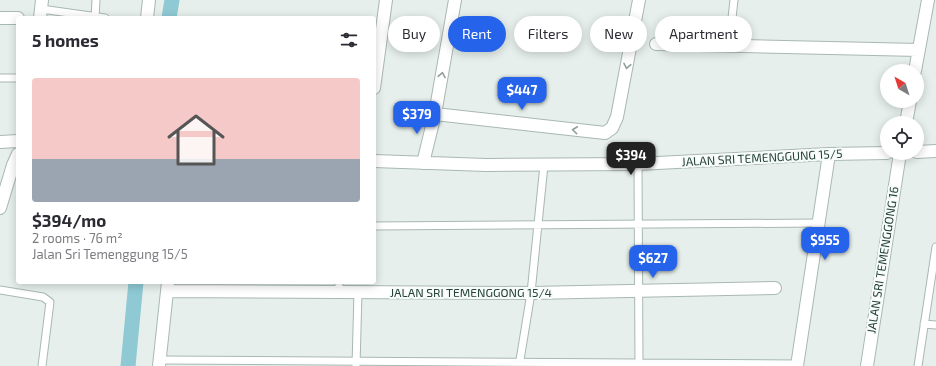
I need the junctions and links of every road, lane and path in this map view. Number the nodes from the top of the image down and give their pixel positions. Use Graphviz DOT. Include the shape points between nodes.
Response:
graph roads {
  1 [pos="96,0"];
  2 [pos="150,0"];
  3 [pos="386,0"];
  4 [pos="455,0"];
  5 [pos="639,0"];
  6 [pos="734,0"];
  7 [pos="928,0"];
  8 [pos="41,9"];
  9 [pos="88,16"];
  10 [pos="95,16"];
  11 [pos="147,16"];
  12 [pos="732,16"];
  13 [pos="0,18"];
  14 [pos="16,18"];
  15 [pos="752,46"];
  16 [pos="919,50"];
  17 [pos="916,64"];
  18 [pos="376,73"];
  19 [pos="0,78"];
  20 [pos="16,78"];
  21 [pos="435,114"];
  22 [pos="16,141"];
  23 [pos="0,142"];
  24 [pos="936,151"];
  25 [pos="880,152"];
  26 [pos="924,152"];
  27 [pos="829,154"];
  28 [pos="16,158"];
  29 [pos="899,160"];
  30 [pos="376,161"];
  31 [pos="423,163"];
  32 [pos="638,164"];
  33 [pos="544,165"];
  34 [pos="0,208"];
  35 [pos="818,223"];
  36 [pos="538,224"];
  37 [pos="638,224"];
  38 [pos="376,226"];
  39 [pos="936,247"];
  40 [pos="168,287"];
  41 [pos="339,287"];
  42 [pos="775,288"];
  43 [pos="0,290"];
  44 [pos="638,291"];
  45 [pos="358,292"];
  46 [pos="531,293"];
  47 [pos="924,324"];
  48 [pos="936,326"];
  49 [pos="160,363"];
  50 [pos="356,364"];
  51 [pos="519,364"];
  52 [pos="639,365"];
  53 [pos="797,365"];
  54 [pos="42,366"];
  55 [pos="867,366"];
  56 [pos="918,366"];
  1 -- 10 [label="lane"];
  2 -- 11 [label="street"];
  3 -- 18 [label="street"];
  21 -- 4 [label="street, one-way"];
  5 -- 21 [label="street, one-way" via="617,117 612,128 605,133"];
  6 -- 12 [label="lane"];
  7 -- 16 [label="street"];
  8 -- 9 [label="lane"];
  13 -- 14 [label="street"];
  15 -- 16 [label="street"];
  16 -- 17 [label="street"];
  19 -- 20 [label="lane"];
  21 -- 31 [label="street"];
  22 -- 23 [label="street"];
  24 -- 26 [label="street"];
  25 -- 27 [label="street, JALAN SRI TEMENGGUNG 15/5"];
  27 -- 32 [label="street, JALAN SRI TEMENGGUNG 15/5"];
  27 -- 35 [label="street"];
  28 -- 34 [label="street"];
  29 -- 55 [label="street, JALAN SRI TEMENGGONG 16"];
  30 -- 31 [label="street, JALAN SRI TEMENGGUNG 15/5"];
  31 -- 33 [label="street, JALAN SRI TEMENGGUNG 15/5"];
  32 -- 33 [label="street, JALAN SRI TEMENGGUNG 15/5"];
  32 -- 37 [label="lane"];
  33 -- 36 [label="lane"];
  35 -- 37 [label="lane"];
  35 -- 53 [label="street"];
  36 -- 37 [label="lane"];
  36 -- 38 [label="lane"];
  36 -- 46 [label="lane"];
  37 -- 44 [label="lane"];
  39 -- 47 [label="lane"];
  40 -- 41 [label="street, JALAN SRI TEMENGGONG 15/4"];
  40 -- 49 [label="street"];
  41 -- 45 [label="street, JALAN SRI TEMENGGONG 15/4"];
  42 -- 44 [label="street, JALAN SRI TEMENGGONG 15/4"];
  43 -- 54 [label="lane" via="43,297 50,302"];
  44 -- 46 [label="street, JALAN SRI TEMENGGONG 15/4"];
  44 -- 52 [label="lane"];
  45 -- 46 [label="street, JALAN SRI TEMENGGONG 15/4"];
  45 -- 50 [label="lane"];
  46 -- 51 [label="lane"];
  47 -- 48 [label="lane"];
  47 -- 56 [label="lane"];
  49 -- 50 [label="lane"];
  50 -- 51 [label="lane"];
  51 -- 52 [label="lane"];
  52 -- 53 [label="lane"];
}
